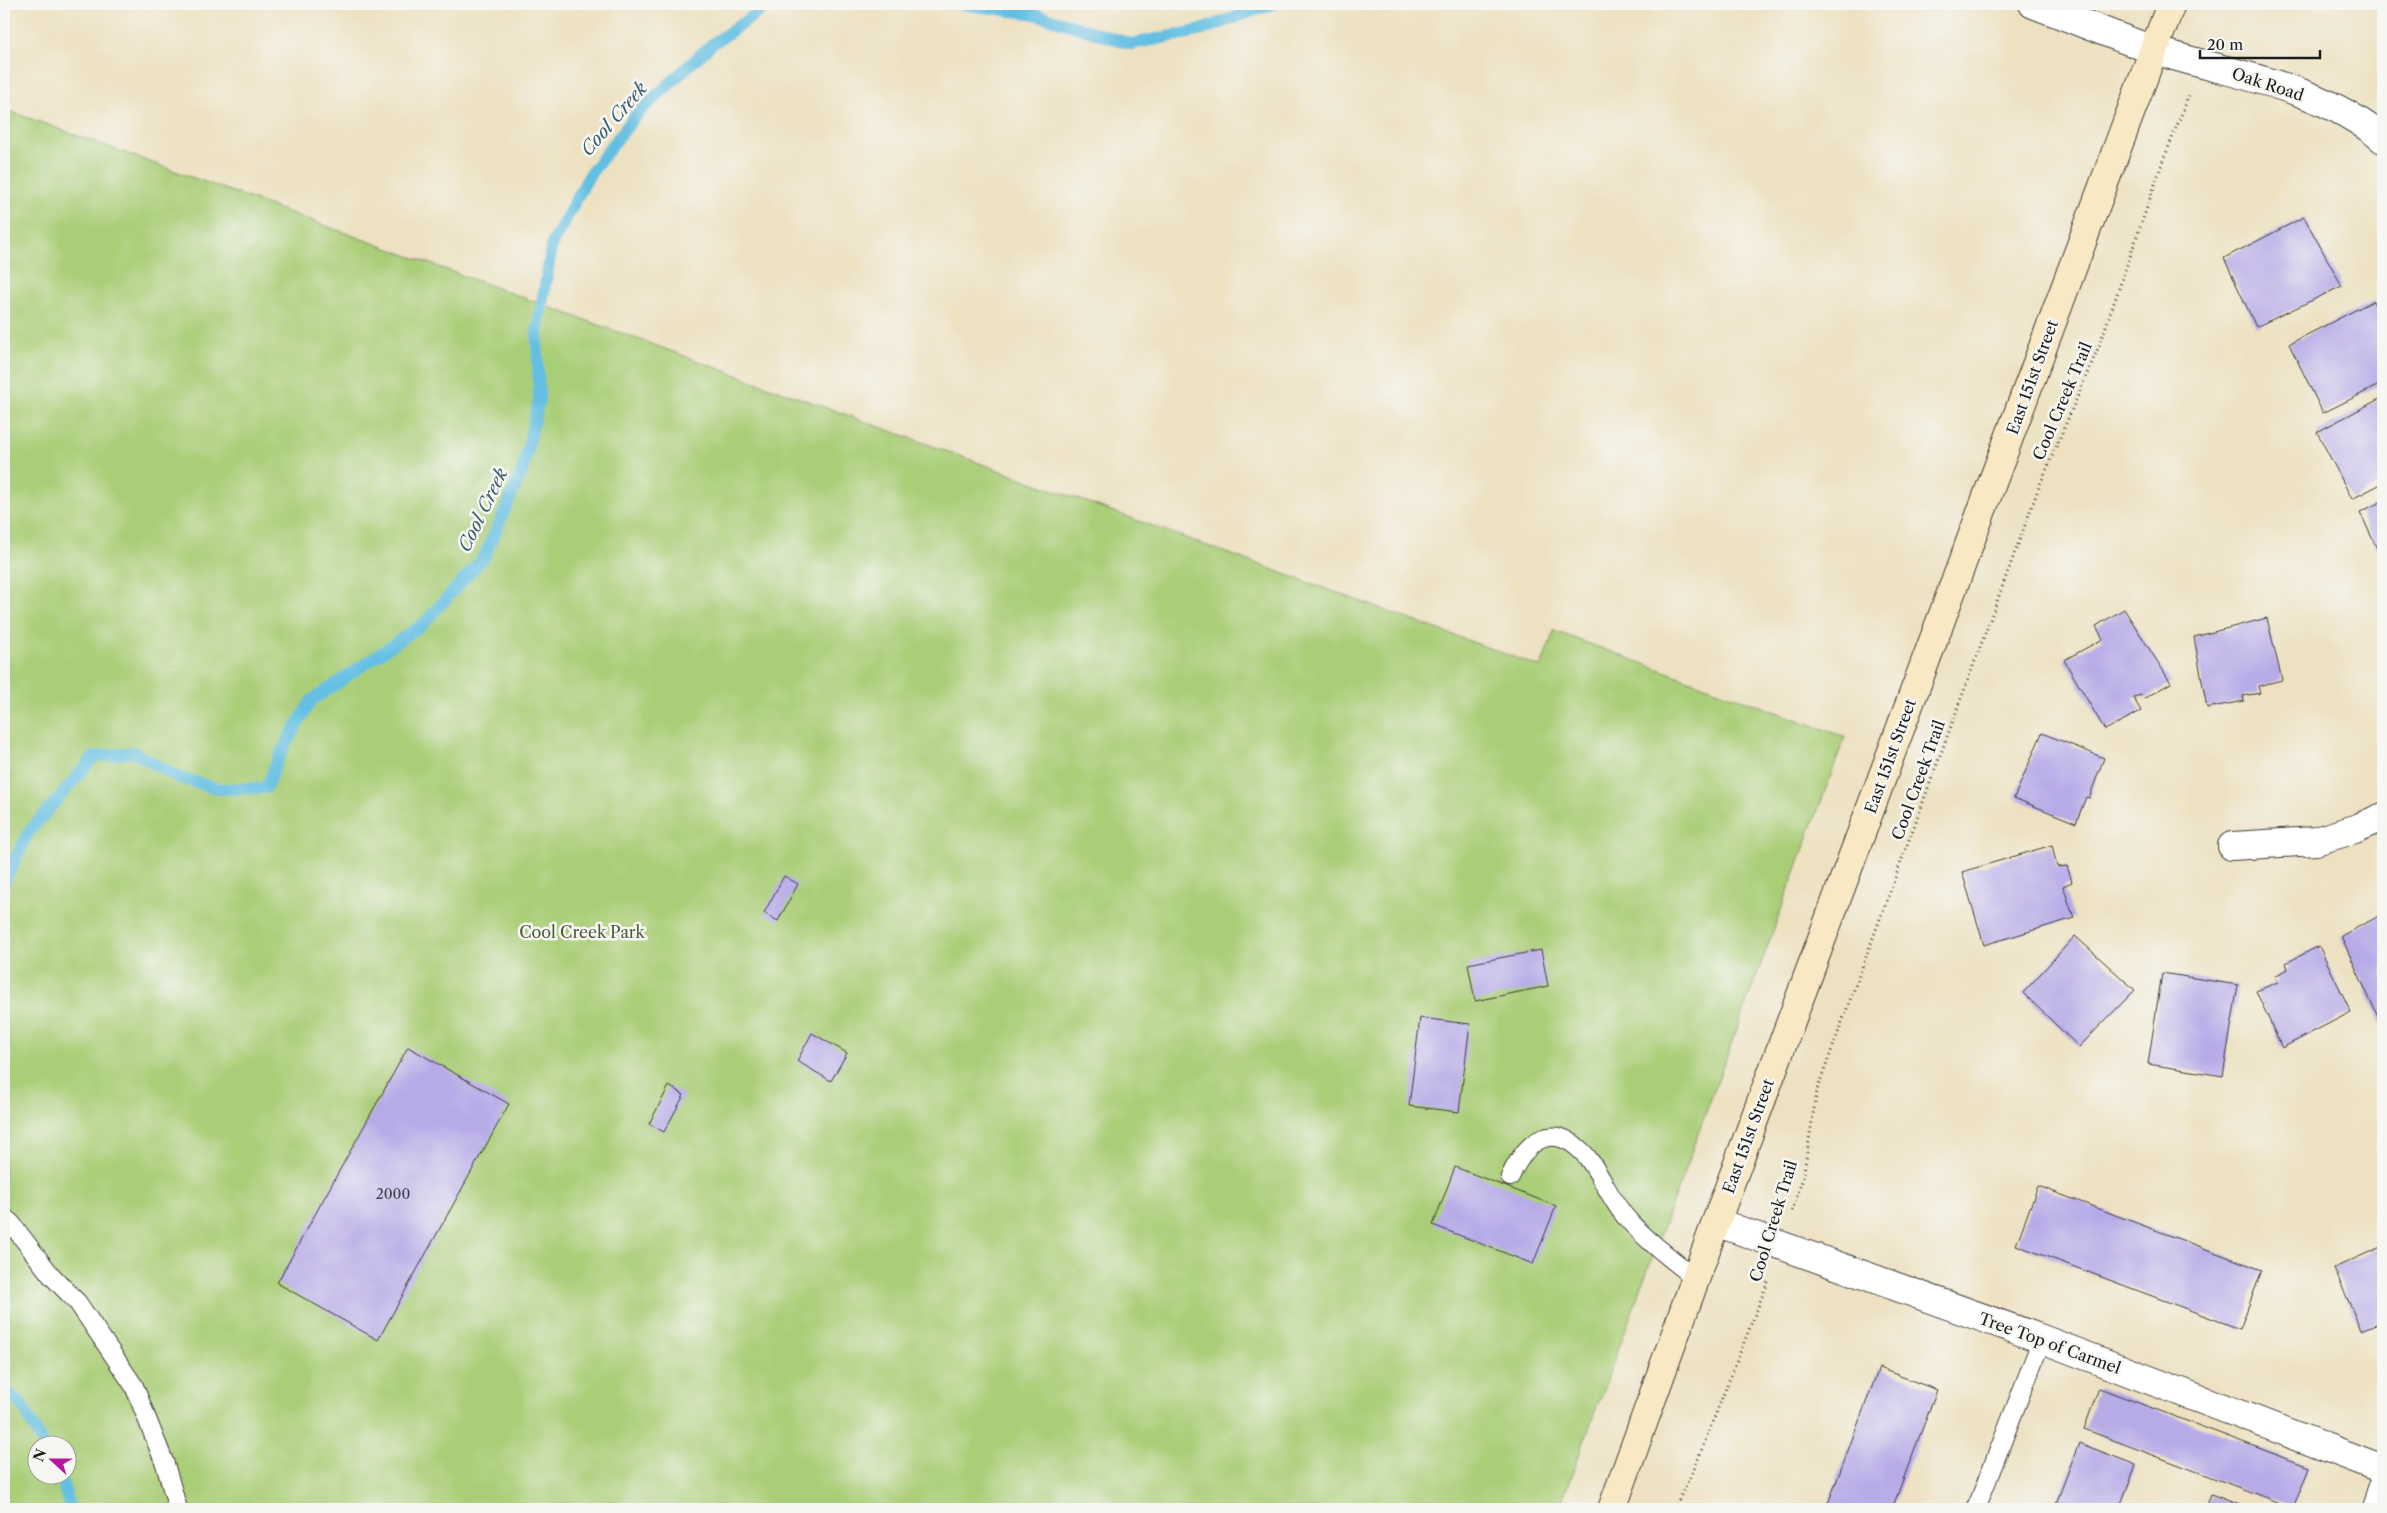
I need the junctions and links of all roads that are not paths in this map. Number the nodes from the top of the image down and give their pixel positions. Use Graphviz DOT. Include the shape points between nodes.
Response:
graph roads {
  1 [pos="2033,4"];
  2 [pos="2170,4"];
  3 [pos="2154,50"];
  4 [pos="2383,139"];
  5 [pos="2383,817"];
  6 [pos="2232,846"];
  7 [pos="1510,1177"];
  8 [pos="4,1217"];
  9 [pos="1716,1222"];
  10 [pos="1696,1279"];
  11 [pos="2042,1339"];
  12 [pos="2383,1469"];
  13 [pos="2383,1488"];
  14 [pos="178,1509"];
  15 [pos="1612,1509"];
  16 [pos="1976,1509"];
  17 [pos="2376,1509"];
  1 -- 3 [label="street, Oak Road"];
  2 -- 3 [label="street, East 151st Street"];
  3 -- 4 [label="street, Oak Road" via="2285,87 2335,107"];
  3 -- 9 [label="street, East 151st Street"];
  5 -- 6 [label="street" via="2316,841"];
  7 -- 10 [label="lane" via="1526,1150 1539,1138 1556,1137 1573,1145 1587,1158 1624,1215"];
  8 -- 14 [label="lane" via="78,1303 134,1386 165,1464"];
  9 -- 10 [label="street, East 151st Street"];
  9 -- 11 [label="street, Tree Top of Carmel"];
  10 -- 15 [label="street, East 151st Street"];
  11 -- 12 [label="street, Tree Top of Carmel"];
  11 -- 16 [label="lane"];
  13 -- 17 [label="street"];
}
